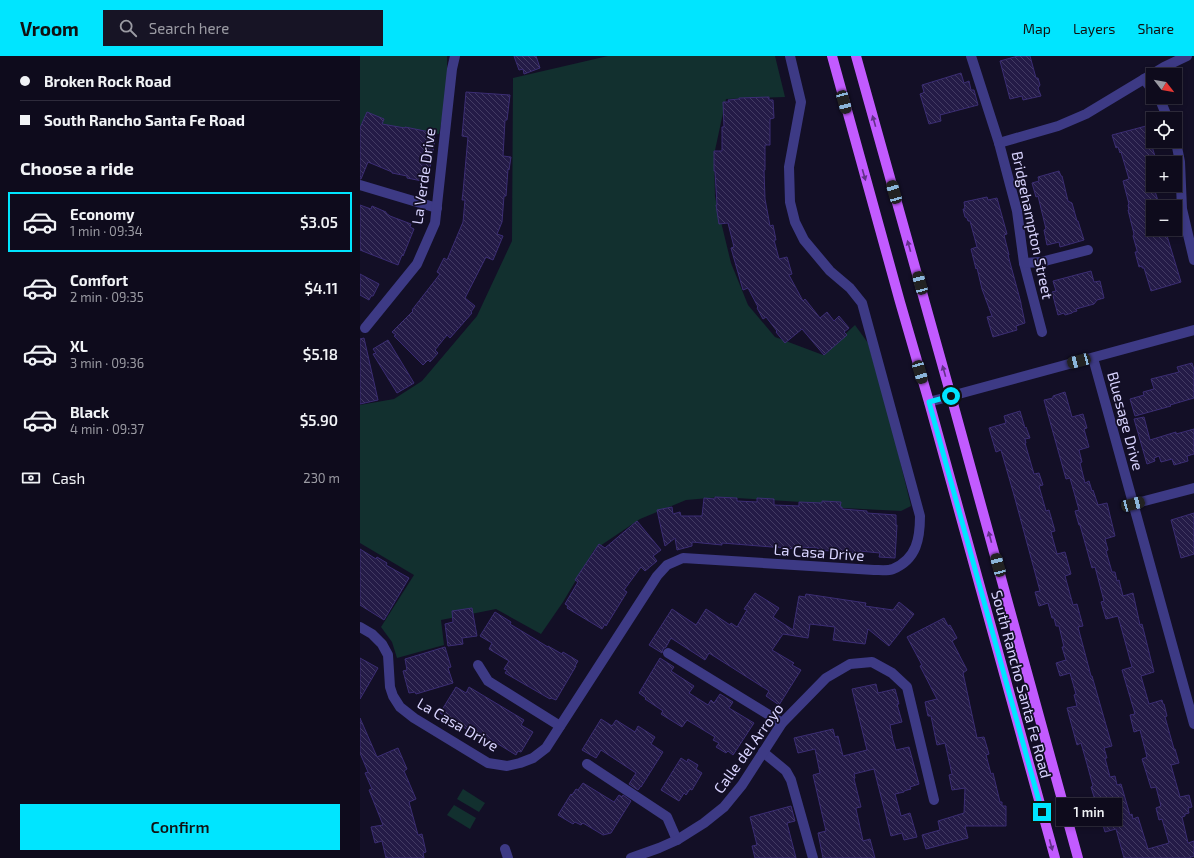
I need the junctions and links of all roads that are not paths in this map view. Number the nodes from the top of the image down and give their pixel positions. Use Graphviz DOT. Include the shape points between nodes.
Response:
graph roads {
  1 [pos="455,56"];
  2 [pos="790,56"];
  3 [pos="832,56"];
  4 [pos="856,56"];
  5 [pos="971,56"];
  6 [pos="1187,56"];
  7 [pos="1144,79"];
  8 [pos="1146,82"];
  9 [pos="999,143"];
  10 [pos="1177,148"];
  11 [pos="360,185"];
  12 [pos="437,208"];
  13 [pos="1190,224"];
  14 [pos="1088,250"];
  15 [pos="1194,260"];
  16 [pos="1024,263"];
  17 [pos="365,328"];
  18 [pos="1194,330"];
  19 [pos="1042,332"];
  20 [pos="1093,358"];
  21 [pos="951,396"];
  22 [pos="929,402"];
  23 [pos="1194,488"];
  24 [pos="1133,504"];
  25 [pos="360,627"];
  26 [pos="668,653"];
  27 [pos="478,665"];
  28 [pos="782,723"];
  29 [pos="1194,724"];
  30 [pos="560,726"];
  31 [pos="763,752"];
  32 [pos="587,764"];
  33 [pos="934,800"];
  34 [pos="677,840"];
  35 [pos="660,853"];
  36 [pos="631,858"];
  37 [pos="813,858"];
  38 [pos="1055,858"];
  39 [pos="1078,858"];
  1 -- 12 [label="street, La Verde Drive"];
  2 -- 30 [label="street, La Casa Drive" via="801,102 789,167 790,202 795,222 804,240 830,272 850,288 862,303 920,516 916,549 906,562 892,569 683,558 666,565"];
  3 -- 22 [label="main road, South Rancho Santa Fe Road, one-way"];
  21 -- 4 [label="main road, South Rancho Santa Fe Road, one-way"];
  5 -- 9 [label="street, Bridgehampton Street"];
  6 -- 7 [label="street"];
  7 -- 8 [label="street"];
  7 -- 9 [label="street" via="1086,114 1058,126"];
  9 -- 16 [label="street, Bridgehampton Street" via="1017,211"];
  10 -- 13 [label="street" via="1182,208"];
  11 -- 12 [label="street"];
  12 -- 17 [label="street, La Verde Drive" via="435,222 417,264"];
  13 -- 15 [label="street"];
  14 -- 16 [label="street" via="1041,262"];
  16 -- 19 [label="street, Bridgehampton Street"];
  18 -- 20 [label="street"];
  20 -- 21 [label="street"];
  20 -- 24 [label="street, Bluesage Drive"];
  21 -- 22 [label="street"];
  39 -- 21 [label="main road, South Rancho Santa Fe Road, one-way"];
  22 -- 38 [label="main road, South Rancho Santa Fe Road, one-way"];
  23 -- 24 [label="street"];
  24 -- 29 [label="street, Bluesage Drive"];
  25 -- 30 [label="street, La Casa Drive" via="372,634 388,655 390,687 400,706 414,718 488,762 506,766 520,764 533,758 546,748"];
  26 -- 28 [label="street"];
  27 -- 30 [label="street" via="488,681"];
  28 -- 31 [label="street, Calle del Arroyo"];
  28 -- 33 [label="street, Calle del Arroyo" via="826,678 850,664 872,662 892,673 907,687"];
  31 -- 34 [label="street, Calle del Arroyo" via="724,807"];
  31 -- 37 [label="street" via="786,771 791,780"];
  32 -- 34 [label="street" via="667,817"];
  34 -- 35 [label="street, Calle del Arroyo"];
  35 -- 36 [label="street, Calle del Arroyo"];
}
